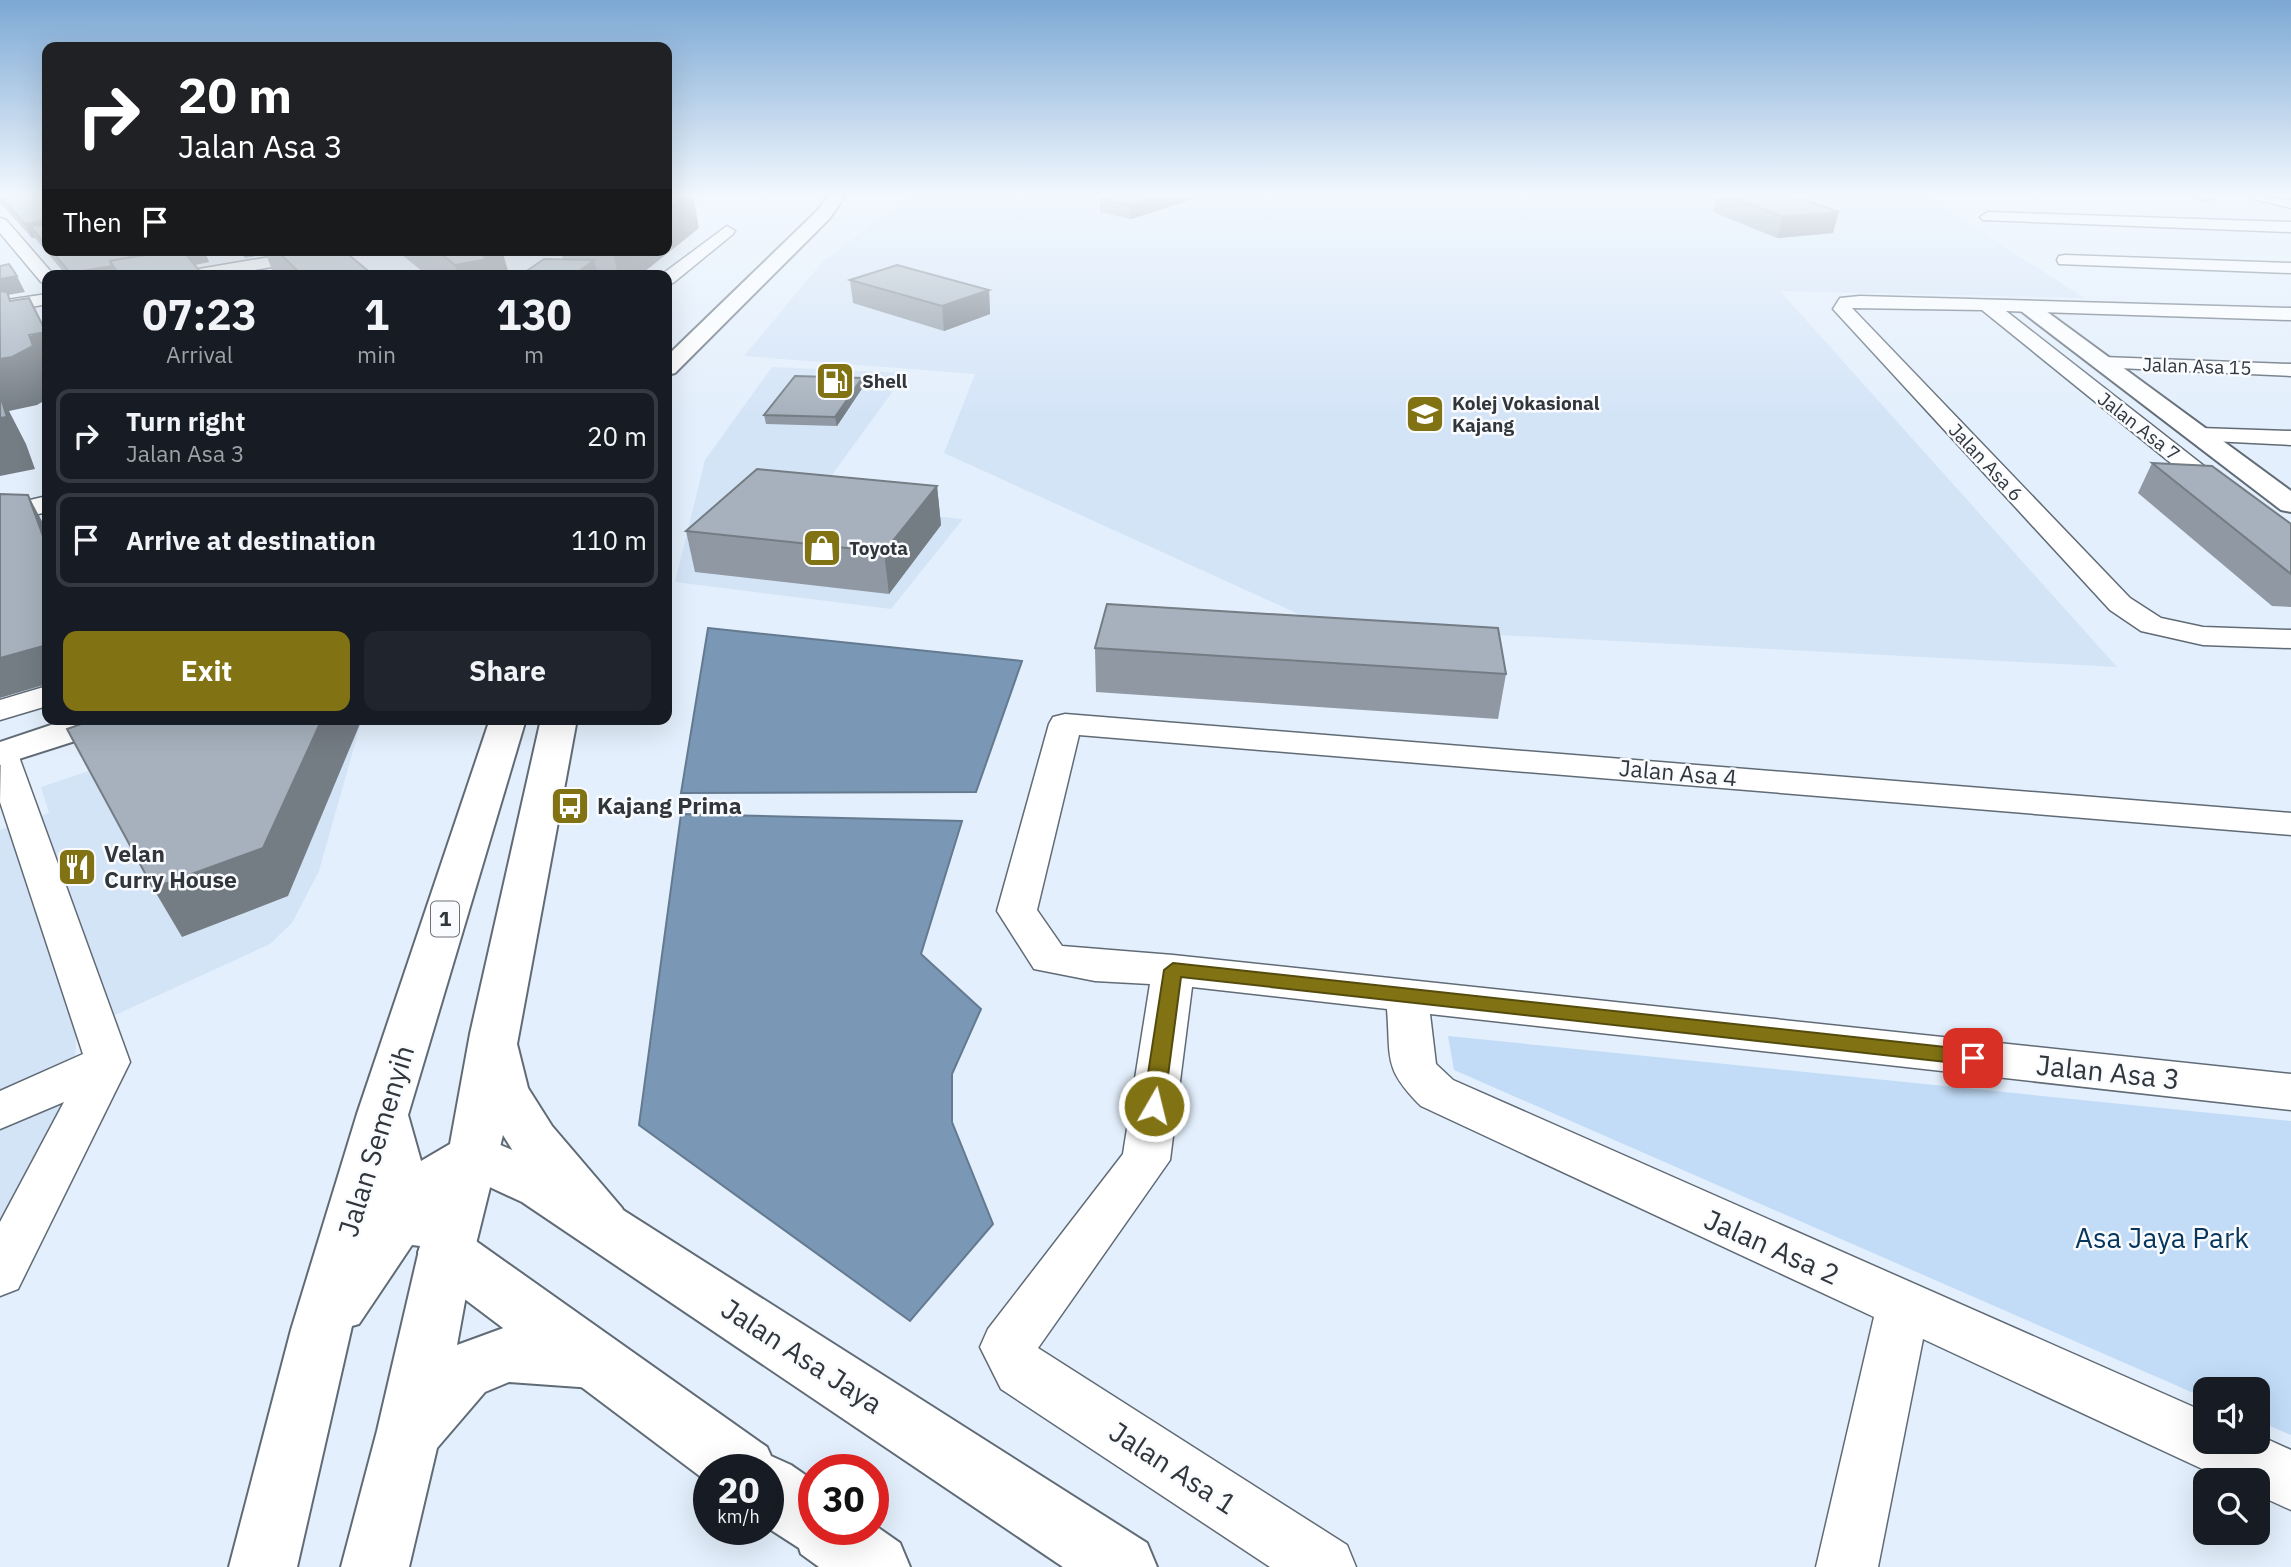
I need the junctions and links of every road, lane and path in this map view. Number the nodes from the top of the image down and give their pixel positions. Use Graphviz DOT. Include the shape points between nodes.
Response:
graph roads {
  1 [pos="768,269"];
  2 [pos="2237,269"];
  3 [pos="2265,285"];
  4 [pos="42,300"];
  5 [pos="1987,305"];
  6 [pos="0,307"];
  7 [pos="2028,307"];
  8 [pos="2059,307"];
  9 [pos="2291,314"];
  10 [pos="672,363"];
  11 [pos="2103,363"];
  12 [pos="2140,365"];
  13 [pos="2291,370"];
  14 [pos="2186,396"];
  15 [pos="2204,423"];
  16 [pos="2242,436"];
  17 [pos="2291,438"];
  18 [pos="2272,458"];
  19 [pos="2291,504"];
  20 [pos="42,505"];
  21 [pos="0,515"];
  22 [pos="2291,547"];
  23 [pos="2291,639"];
  24 [pos="42,697"];
  25 [pos="0,710"];
  26 [pos="88,725"];
  27 [pos="506,725"];
  28 [pos="558,725"];
  29 [pos="0,754"];
  30 [pos="12,819"];
  31 [pos="2291,824"];
  32 [pos="1049,959"];
  33 [pos="1173,970"];
  34 [pos="1407,996"];
  35 [pos="494,1034"];
  36 [pos="108,1062"];
  37 [pos="2291,1092"];
  38 [pos="0,1111"];
  39 [pos="383,1114"];
  40 [pos="474,1156"];
  41 [pos="406,1208"];
  42 [pos="602,1225"];
  43 [pos="446,1252"];
  44 [pos="0,1273"];
  45 [pos="1903,1306"];
  46 [pos="321,1330"];
  47 [pos="593,1359"];
  48 [pos="410,1431"];
  49 [pos="2193,1436"];
  50 [pos="722,1454"];
  51 [pos="2234,1454"];
  52 [pos="2291,1479"];
  53 [pos="846,1545"];
  54 [pos="263,1567"];
  55 [pos="374,1567"];
  56 [pos="876,1567"];
  57 [pos="1123,1567"];
  58 [pos="1325,1567"];
  59 [pos="1847,1567"];
  1 -- 10 [label="main road"];
  2 -- 3 [label="street"];
  4 -- 6 [label="street"];
  5 -- 7 [label="street"];
  5 -- 22 [label="street, Jalan Asa 7"];
  5 -- 23 [label="street, Jalan Asa 6" via="1860,300 1846,302 1842,309 2120,604 2151,625 2203,636"];
  7 -- 8 [label="street"];
  7 -- 11 [label="main road, Jalan Asa 7"];
  8 -- 9 [label="street"];
  8 -- 12 [label="main road"];
  11 -- 12 [label="street, Jalan Asa 15"];
  11 -- 15 [label="main road, Jalan Asa 7"];
  12 -- 13 [label="street, Jalan Asa 15"];
  12 -- 14 [label="main road"];
  15 -- 16 [label="main road, Jalan Asa 7"];
  15 -- 19 [label="main road, Jalan Asa 7"];
  16 -- 17 [label="street"];
  16 -- 18 [label="main road, Jalan Asa 7"];
  20 -- 21 [label="street"];
  24 -- 25 [label="street"];
  26 -- 29 [label="main road"];
  27 -- 39 [label="main road, Jalan Semenyih / 1"];
  28 -- 35 [label="main road"];
  29 -- 30 [label="street"];
  30 -- 36 [label="street"];
  31 -- 32 [label="street, Jalan Asa 4" via="1065,724 1017,911"];
  32 -- 33 [label="street, Jalan Asa 3"];
  33 -- 34 [label="street, Jalan Asa 3"];
  33 -- 58 [label="street, Jalan Asa 1" via="1146,1160 1007,1347 1021,1370"];
  34 -- 37 [label="street, Jalan Asa 3"];
  34 -- 45 [label="street, Jalan Asa 2" via="1414,1070 1437,1093"];
  35 -- 40 [label="main road"];
  35 -- 42 [label="main road" via="504,1092 534,1140"];
  36 -- 38 [label="street"];
  36 -- 44 [label="street"];
  39 -- 41 [label="main road"];
  39 -- 46 [label="main road, Jalan Semenyih / 1"];
  40 -- 41 [label="main road" via="438,1178"];
  40 -- 42 [label="main road, Jalan Asa Jaya" via="541,1186"];
  40 -- 43 [label="main road"];
  41 -- 43 [label="main road"];
  41 -- 46 [label="main road"];
  42 -- 57 [label="main road, Jalan Asa Jaya"];
  43 -- 47 [label="main road"];
  43 -- 48 [label="main road"];
  45 -- 49 [label="street, Jalan Asa 2"];
  45 -- 59 [label="street"];
  46 -- 54 [label="main road, Jalan Semenyih / 1"];
  47 -- 48 [label="main road" via="509,1354 464,1371"];
  47 -- 50 [label="main road"];
  48 -- 55 [label="main road"];
  51 -- 52 [label="street, Jalan Asa 2"];
  53 -- 56 [label="main road"];
}
